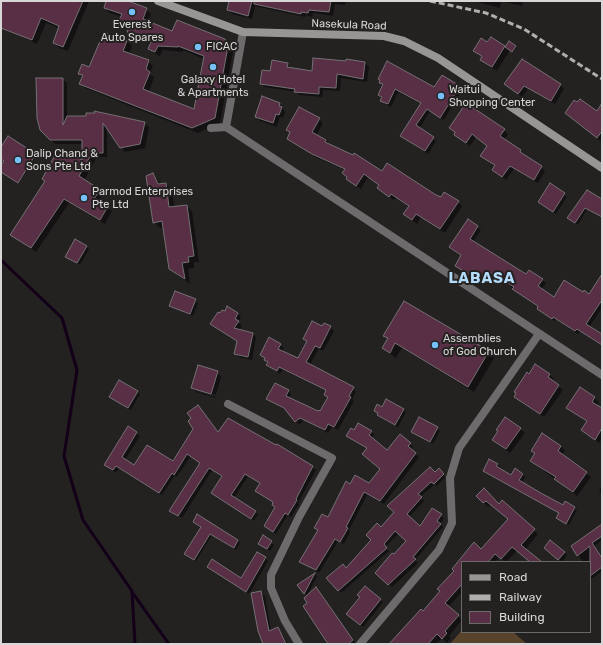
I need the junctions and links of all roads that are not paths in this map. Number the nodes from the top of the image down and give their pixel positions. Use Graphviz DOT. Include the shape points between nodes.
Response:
graph roads {
  1 [pos="158,1"];
  2 [pos="244,32"];
  3 [pos="226,127"];
  4 [pos="211,128"];
  5 [pos="602,168"];
  6 [pos="539,334"];
  7 [pos="602,375"];
  8 [pos="228,404"];
  9 [pos="299,644"];
  10 [pos="360,644"];
  1 -- 2 [label="main road, Nasekula Road"];
  2 -- 3 [label="street"];
  2 -- 5 [label="main road, Nasekula Road" via="384,36 404,41 438,58"];
  3 -- 4 [label="street"];
  3 -- 6 [label="street"];
  6 -- 7 [label="street"];
  6 -- 10 [label="street" via="459,448 450,478 452,523 439,550"];
  8 -- 9 [label="street" via="332,458 271,575 271,588 284,621"];
}
